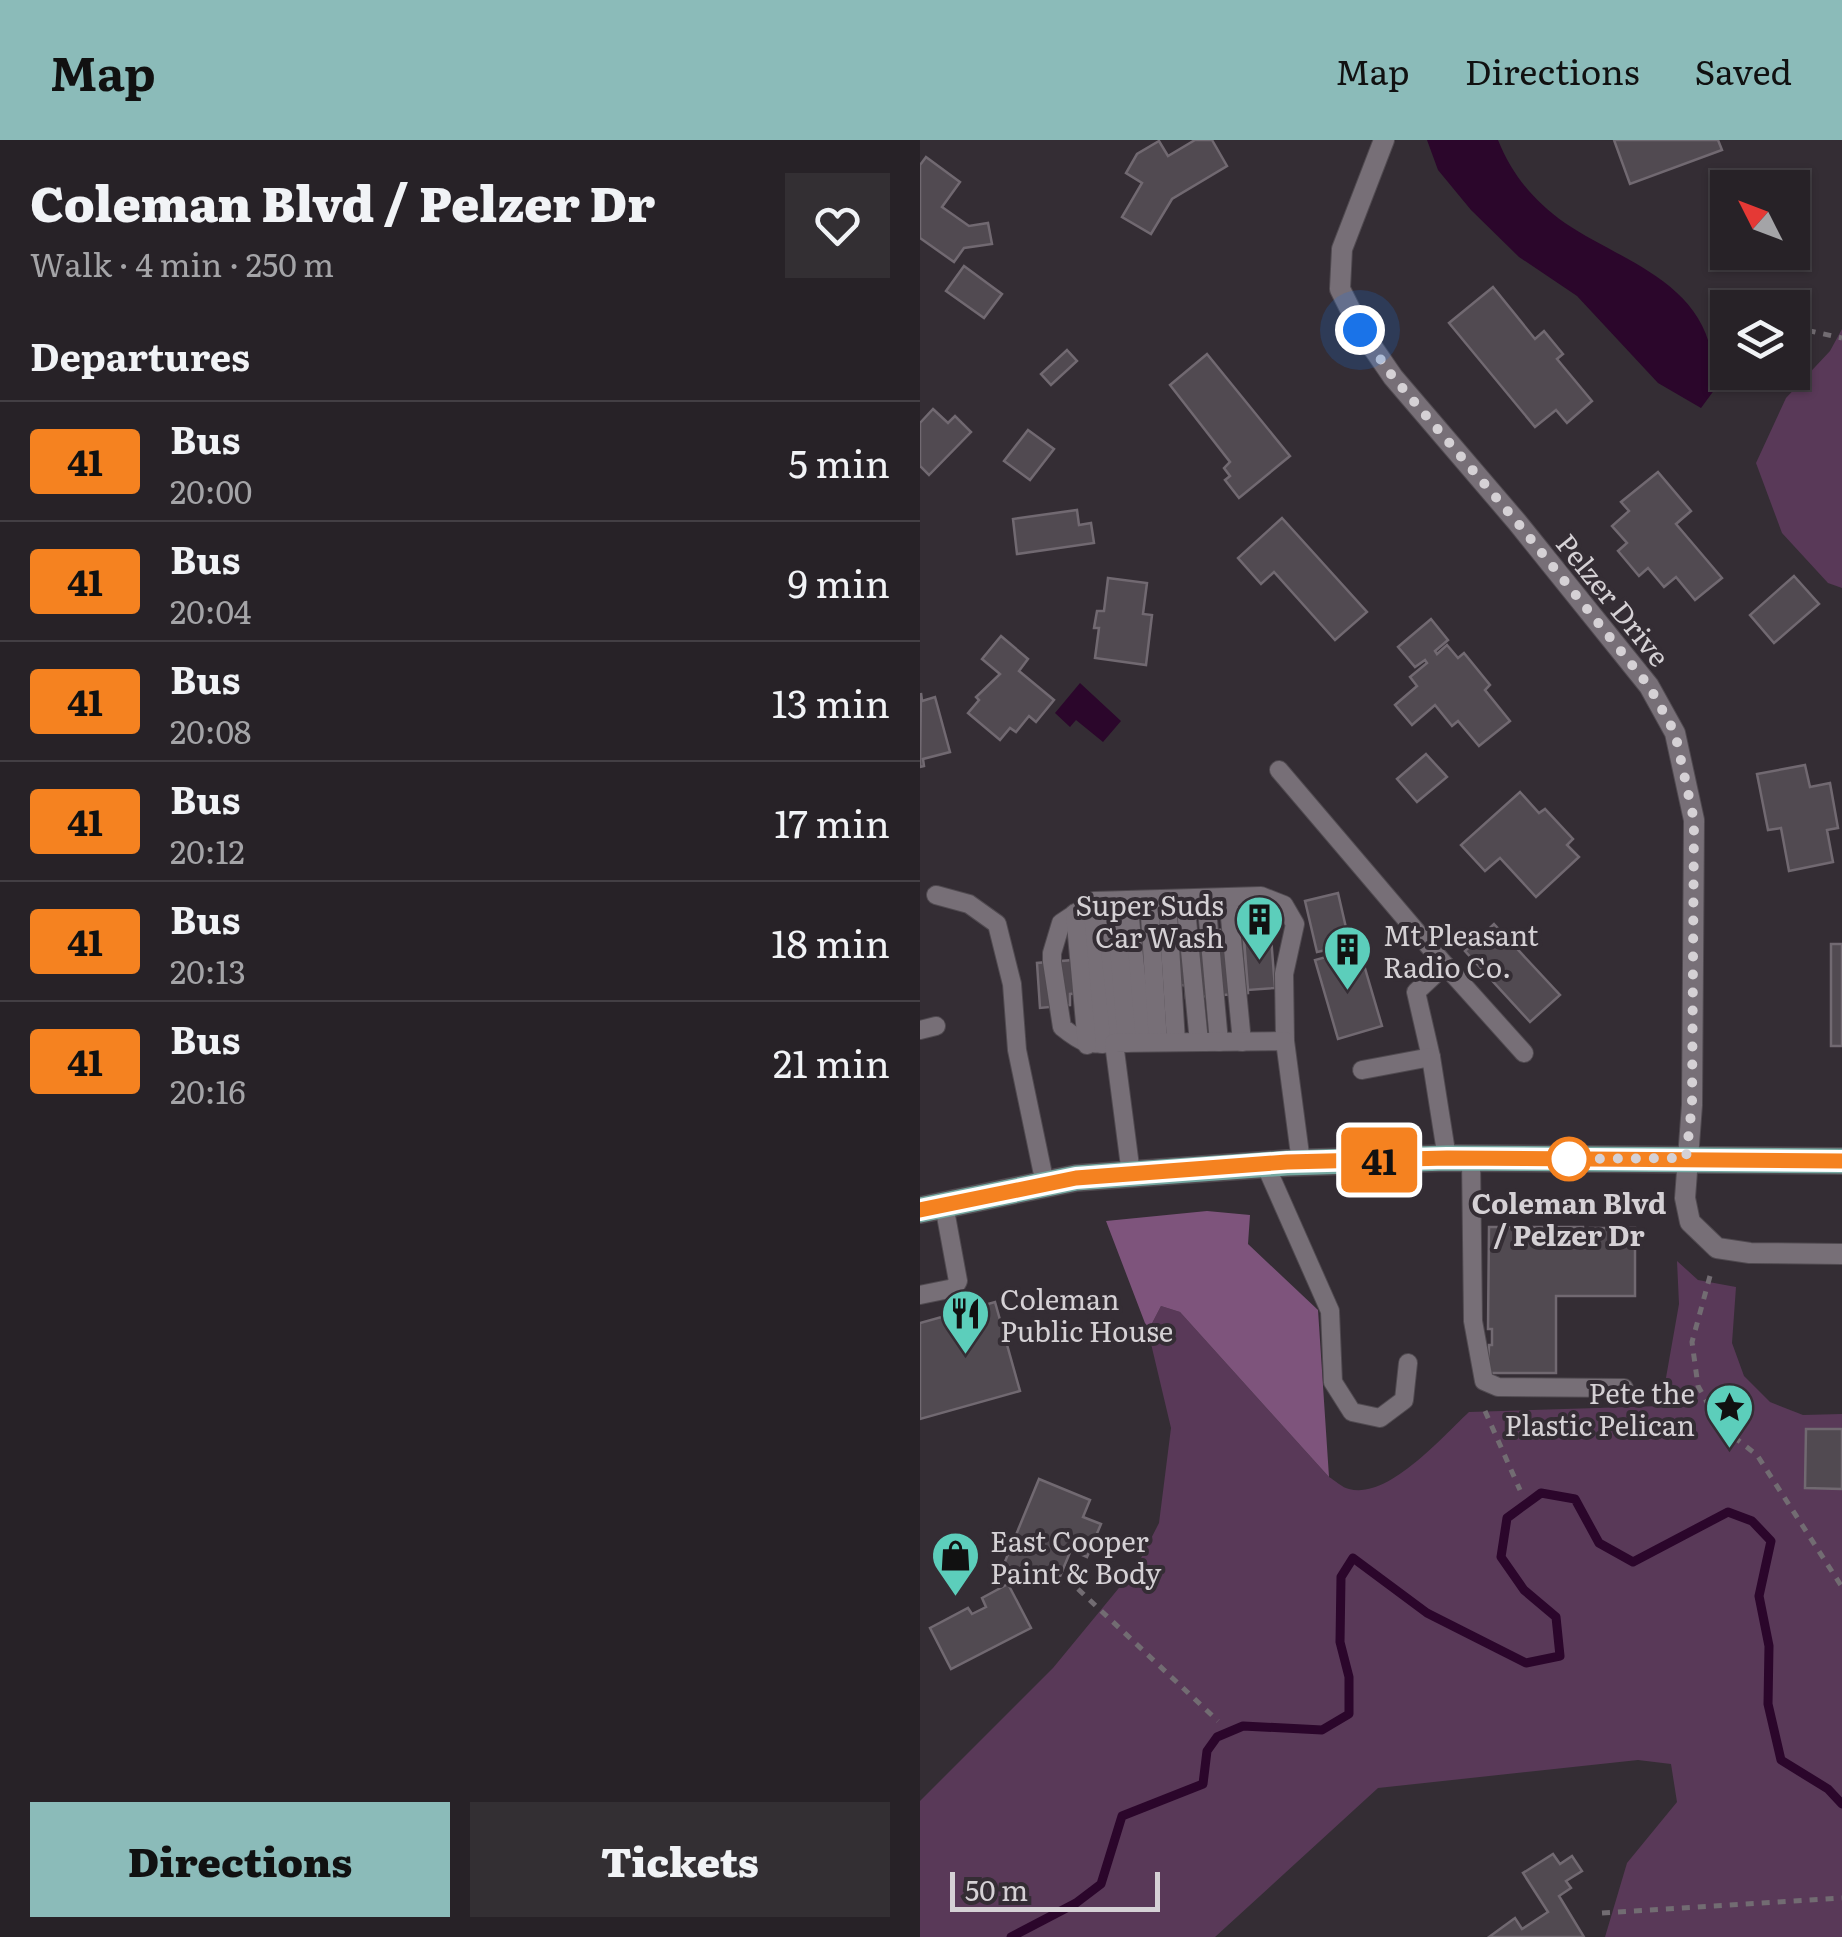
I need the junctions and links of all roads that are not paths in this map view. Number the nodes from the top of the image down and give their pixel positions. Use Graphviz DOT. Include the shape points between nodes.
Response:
graph roads {
  1 [pos="1384,140"];
  2 [pos="1279,770"];
  3 [pos="936,896"];
  4 [pos="1206,898"];
  5 [pos="1228,898"];
  6 [pos="1167,899"];
  7 [pos="1101,904"];
  8 [pos="1445,965"];
  9 [pos="1198,1042"];
  10 [pos="1219,1042"];
  11 [pos="1242,1042"];
  12 [pos="1285,1042"];
  13 [pos="1130,1043"];
  14 [pos="1524,1053"];
  15 [pos="1430,1057"];
  16 [pos="1362,1070"];
  17 [pos="1459,1158"];
  18 [pos="1686,1158"];
  19 [pos="1842,1161"];
  20 [pos="1301,1162"];
  21 [pos="1265,1164"];
  22 [pos="1131,1174"];
  23 [pos="1045,1184"];
  24 [pos="932,1208"];
  25 [pos="1842,1254"];
  26 [pos="920,1296"];
  27 [pos="1408,1363"];
  28 [pos="1624,1388"];
  1 -- 18 [label="street, Pelzer Drive" via="1342,250 1340,289 1360,330 1649,686 1675,733 1694,820"];
  2 -- 8 [label="lane"];
  3 -- 23 [label="lane" via="969,904 997,924"];
  4 -- 5 [label="lane"];
  4 -- 6 [label="lane"];
  4 -- 10 [label="lane"];
  5 -- 11 [label="lane"];
  5 -- 12 [label="lane" via="1261,896 1284,905 1295,924 1284,974"];
  6 -- 7 [label="lane"];
  6 -- 9 [label="lane"];
  6 -- 13 [label="lane"];
  7 -- 13 [label="lane"];
  7 -- 13 [label="lane"];
  7 -- 13 [label="lane"];
  7 -- 13 [label="lane" via="1061,923 1052,962 1062,1027"];
  8 -- 14 [label="lane"];
  8 -- 15 [label="lane" via="1416,992"];
  9 -- 10 [label="lane"];
  9 -- 13 [label="lane"];
  10 -- 11 [label="lane"];
  11 -- 12 [label="lane"];
  12 -- 20 [label="lane"];
  13 -- 22 [label="lane"];
  15 -- 16 [label="lane"];
  15 -- 17 [label="lane"];
  17 -- 18 [label="main road"];
  17 -- 20 [label="main road"];
  17 -- 28 [label="lane" via="1484,1381 1498,1388"];
  18 -- 19 [label="main road"];
  18 -- 25 [label="street, Pelzer Drive" via="1685,1210 1717,1248"];
  20 -- 21 [label="main road"];
  21 -- 22 [label="main road"];
  21 -- 27 [label="lane" via="1330,1311 1333,1382 1352,1412 1380,1418 1404,1400"];
  22 -- 23 [label="main road"];
  23 -- 24 [label="main road"];
  24 -- 26 [label="lane" via="958,1281 954,1288"];
}
